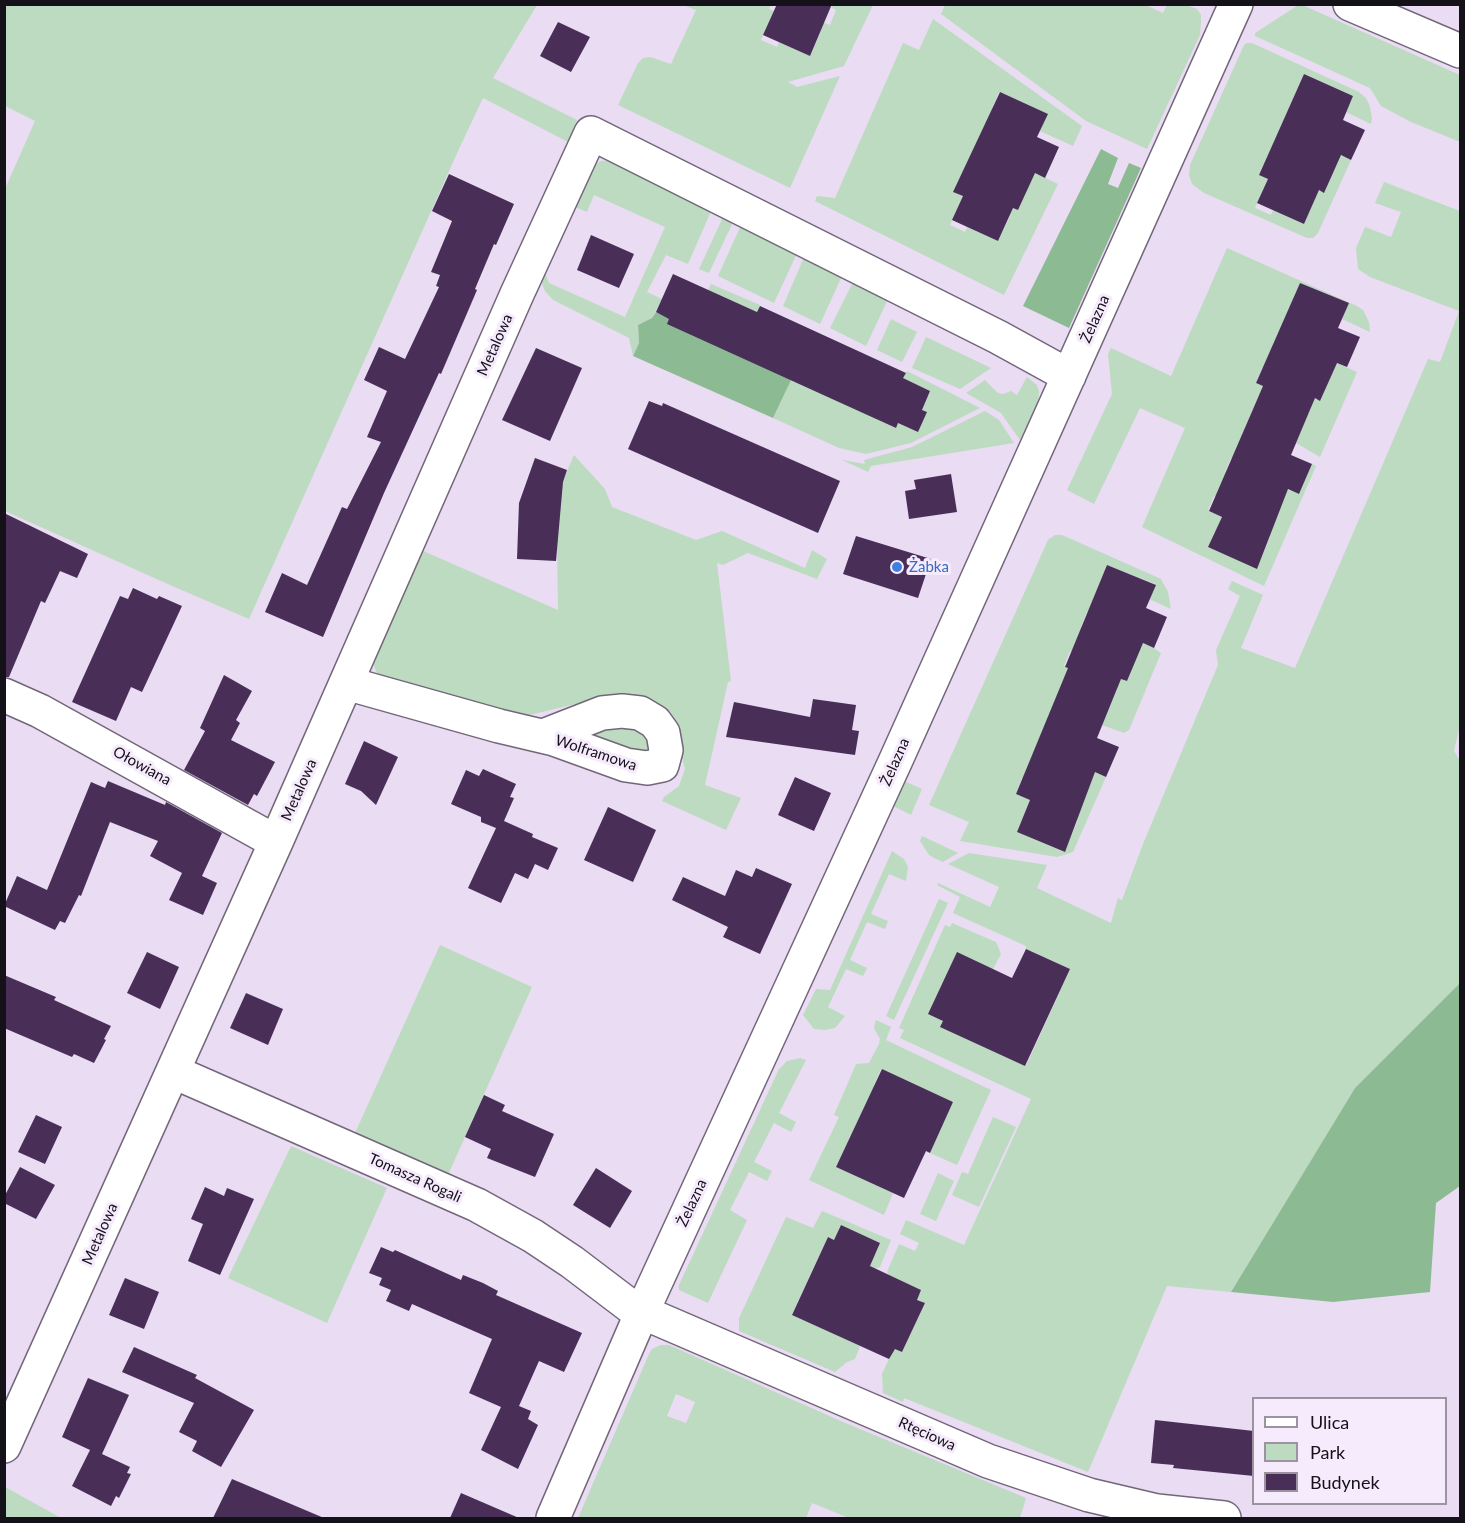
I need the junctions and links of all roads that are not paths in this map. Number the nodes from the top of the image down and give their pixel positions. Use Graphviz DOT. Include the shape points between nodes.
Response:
graph roads {
  1 [pos="1236,4"];
  2 [pos="1350,4"];
  3 [pos="1461,51"];
  4 [pos="1069,375"];
  5 [pos="346,683"];
  6 [pos="4,695"];
  7 [pos="543,736"];
  8 [pos="276,842"];
  9 [pos="174,1072"];
  10 [pos="642,1312"];
  11 [pos="4,1446"];
  12 [pos="552,1518"];
  13 [pos="1224,1518"];
  1 -- 4 [label="street, Żelazna"];
  2 -- 3 [label="street"];
  4 -- 5 [label="street, Metalowa" via="591,133"];
  4 -- 10 [label="street, Żelazna"];
  5 -- 7 [label="street, Wolframowa"];
  5 -- 8 [label="street, Metalowa"];
  6 -- 8 [label="street, Ołowiana" via="40,711"];
  8 -- 9 [label="street, Metalowa"];
  9 -- 10 [label="street, Tomasza Rogali" via="477,1205 533,1236"];
  9 -- 11 [label="street, Metalowa"];
  10 -- 12 [label="street, Żelazna"];
  10 -- 13 [label="street, Rtęciowa" via="988,1461 1089,1495 1157,1511"];
}
